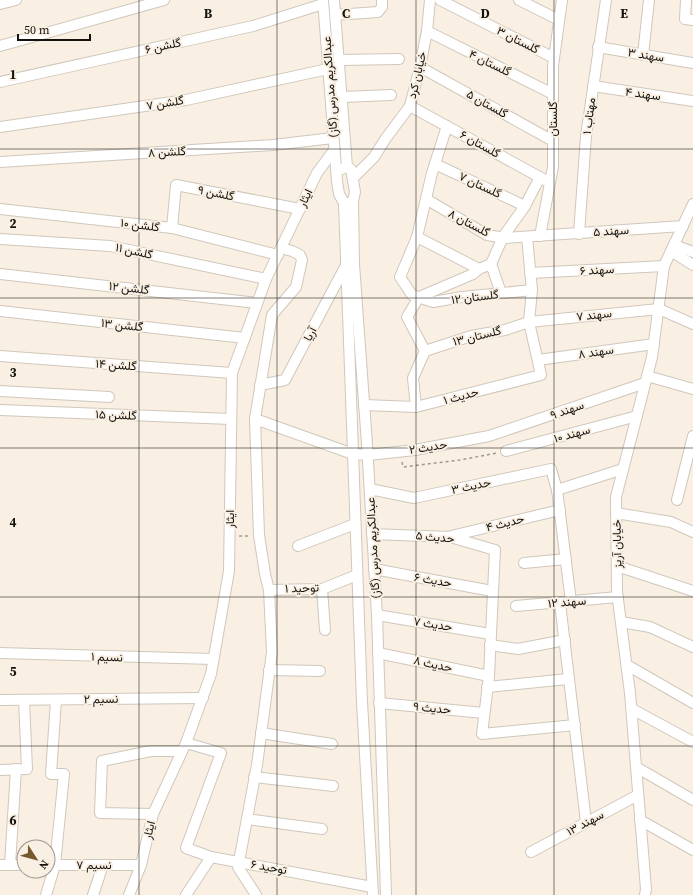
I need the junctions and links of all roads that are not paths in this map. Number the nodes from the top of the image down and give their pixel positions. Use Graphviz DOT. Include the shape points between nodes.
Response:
graph roads {
  1 [pos="16,0"];
  2 [pos="164,0"];
  3 [pos="334,0"];
  4 [pos="430,0"];
  5 [pos="440,0"];
  6 [pos="519,0"];
  7 [pos="562,0"];
  8 [pos="606,0"];
  9 [pos="649,0"];
  10 [pos="686,0"];
  11 [pos="323,2"];
  12 [pos="0,4"];
  13 [pos="382,4"];
  14 [pos="335,15"];
  15 [pos="559,20"];
  16 [pos="693,20"];
  17 [pos="426,31"];
  18 [pos="0,46"];
  19 [pos="598,47"];
  20 [pos="644,55"];
  21 [pos="554,58"];
  22 [pos="399,59"];
  23 [pos="339,60"];
  24 [pos="693,63"];
  25 [pos="420,67"];
  26 [pos="328,69"];
  27 [pos="0,82"];
  28 [pos="593,86"];
  29 [pos="553,94"];
  30 [pos="391,95"];
  31 [pos="342,97"];
  32 [pos="693,101"];
  33 [pos="410,106"];
  34 [pos="447,126"];
  35 [pos="0,127"];
  36 [pos="333,138"];
  37 [pos="553,141"];
  38 [pos="334,150"];
  39 [pos="0,162"];
  40 [pos="435,164"];
  41 [pos="347,167"];
  42 [pos="337,173"];
  43 [pos="540,177"];
  44 [pos="354,178"];
  45 [pos="550,183"];
  46 [pos="426,199"];
  47 [pos="349,202"];
  48 [pos="525,206"];
  49 [pos="0,209"];
  50 [pos="300,209"];
  51 [pos="692,210"];
  52 [pos="683,226"];
  53 [pos="172,228"];
  54 [pos="579,234"];
  55 [pos="540,236"];
  56 [pos="417,237"];
  57 [pos="527,237"];
  58 [pos="503,238"];
  59 [pos="0,239"];
  60 [pos="673,248"];
  61 [pos="279,252"];
  62 [pos="693,252"];
  63 [pos="490,264"];
  64 [pos="346,265"];
  65 [pos="693,265"];
  66 [pos="664,266"];
  67 [pos="479,269"];
  68 [pos="530,273"];
  69 [pos="0,274"];
  70 [pos="266,278"];
  71 [pos="532,290"];
  72 [pos="501,293"];
  73 [pos="419,297"];
  74 [pos="257,303"];
  75 [pos="658,309"];
  76 [pos="0,311"];
  77 [pos="529,322"];
  78 [pos="693,324"];
  79 [pos="245,338"];
  80 [pos="654,344"];
  81 [pos="425,351"];
  82 [pos="0,356"];
  83 [pos="538,360"];
  84 [pos="232,373"];
  85 [pos="646,380"];
  86 [pos="260,385"];
  87 [pos="693,388"];
  88 [pos="0,391"];
  89 [pos="109,397"];
  90 [pos="364,405"];
  91 [pos="416,407"];
  92 [pos="0,410"];
  93 [pos="636,416"];
  94 [pos="231,419"];
  95 [pos="255,419"];
  96 [pos="489,436"];
  97 [pos="693,436"];
  98 [pos="506,451"];
  99 [pos="353,454"];
  100 [pos="368,454"];
  101 [pos="623,469"];
  102 [pos="370,489"];
  103 [pos="557,490"];
  104 [pos="677,500"];
  105 [pos="560,510"];
  106 [pos="616,513"];
  107 [pos="355,524"];
  108 [pos="693,532"];
  109 [pos="372,534"];
  110 [pos="450,537"];
  111 [pos="298,546"];
  112 [pos="566,559"];
  113 [pos="524,563"];
  114 [pos="617,566"];
  115 [pos="374,569"];
  116 [pos="357,575"];
  117 [pos="322,588"];
  118 [pos="269,590"];
  119 [pos="492,591"];
  120 [pos="693,591"];
  121 [pos="618,597"];
  122 [pos="560,602"];
  123 [pos="571,602"];
  124 [pos="516,606"];
  125 [pos="377,615"];
  126 [pos="621,622"];
  127 [pos="325,630"];
  128 [pos="490,634"];
  129 [pos="565,640"];
  130 [pos="490,645"];
  131 [pos="693,647"];
  132 [pos="378,652"];
  133 [pos="0,653"];
  134 [pos="213,660"];
  135 [pos="627,665"];
  136 [pos="269,670"];
  137 [pos="320,671"];
  138 [pos="489,676"];
  139 [pos="568,679"];
  140 [pos="488,687"];
  141 [pos="203,698"];
  142 [pos="0,700"];
  143 [pos="24,700"];
  144 [pos="56,700"];
  145 [pos="693,702"];
  146 [pos="379,703"];
  147 [pos="632,709"];
  148 [pos="484,713"];
  149 [pos="575,724"];
  150 [pos="261,734"];
  151 [pos="693,742"];
  152 [pos="332,744"];
  153 [pos="184,747"];
  154 [pos="636,767"];
  155 [pos="16,769"];
  156 [pos="0,770"];
  157 [pos="254,777"];
  158 [pos="333,786"];
  159 [pos="638,795"];
  160 [pos="693,800"];
  161 [pos="153,814"];
  162 [pos="247,819"];
  163 [pos="640,820"];
  164 [pos="586,822"];
  165 [pos="322,829"];
  166 [pos="55,839"];
  167 [pos="693,850"];
  168 [pos="531,852"];
  169 [pos="211,857"];
  170 [pos="239,862"];
  171 [pos="5,865"];
  172 [pos="16,865"];
  173 [pos="56,865"];
  174 [pos="103,865"];
  175 [pos="140,865"];
  176 [pos="49,879"];
  177 [pos="372,891"];
  178 [pos="46,895"];
  179 [pos="93,895"];
  180 [pos="129,895"];
  181 [pos="186,895"];
  182 [pos="256,895"];
  183 [pos="386,895"];
  184 [pos="645,895"];
  1 -- 12 [label="street"];
  2 -- 18 [label="street"];
  3 -- 14 [label="street, عبدالکریم مدرس (گاز)"];
  4 -- 17 [label="street, خیابان کرد"];
  5 -- 21 [label="street, گلستان ۳"];
  6 -- 15 [label="street"];
  7 -- 15 [label="street, گلستان"];
  8 -- 19 [label="street, مهتاب ۱"];
  9 -- 20 [label="street"];
  10 -- 16 [label="street" via="685,19"];
  11 -- 26 [label="street, عبدالکریم مدرس (گاز)"];
  11 -- 27 [label="street, گلشن ۶" via="253,26"];
  13 -- 14 [label="street" via="378,12"];
  14 -- 23 [label="street, عبدالکریم مدرس (گاز)"];
  15 -- 21 [label="street, گلستان"];
  17 -- 25 [label="street, خیابان کرد"];
  17 -- 29 [label="street, گلستان ۴"];
  19 -- 20 [label="street, سهند ۳"];
  19 -- 28 [label="street, مهتاب ۱"];
  20 -- 24 [label="street, سهند ۳"];
  21 -- 29 [label="street, گلستان"];
  22 -- 23 [label="street"];
  23 -- 31 [label="street, عبدالکریم مدرس (گاز)"];
  25 -- 33 [label="street, خیابان کرد"];
  25 -- 37 [label="street, گلستان ۵"];
  26 -- 35 [label="street, گلشن ۷" via="186,100"];
  26 -- 36 [label="street, عبدالکریم مدرس (گاز)"];
  28 -- 32 [label="street, سهند ۴"];
  28 -- 54 [label="street, مهتاب ۱" via="586,136"];
  29 -- 37 [label="street, گلستان"];
  30 -- 31 [label="street"];
  31 -- 41 [label="street, عبدالکریم مدرس (گاز)"];
  33 -- 34 [label="street, گلستان ۶"];
  33 -- 44 [label="street, خیابان کرد" via="374,157"];
  34 -- 40 [label="street"];
  34 -- 43 [label="street, گلستان ۶"];
  36 -- 38 [label="street, عبدالکریم مدرس (گاز)"];
  36 -- 39 [label="street, گلشن ۸" via="273,146"];
  37 -- 45 [label="street, گلستان"];
  38 -- 42 [label="street, عبدالکریم مدرس (گاز)"];
  38 -- 50 [label="street, ایثار" via="318,173"];
  40 -- 46 [label="street"];
  40 -- 48 [label="street, گلستان ۷"];
  41 -- 42 [label="street"];
  41 -- 44 [label="street" via="351,169"];
  42 -- 47 [label="street, عبدالکریم مدرس (گاز)" via="339,194"];
  43 -- 45 [label="street, گلستان ۶"];
  43 -- 48 [label="street"];
  44 -- 47 [label="street" via="355,192"];
  45 -- 55 [label="street, گلستان"];
  46 -- 56 [label="street"];
  46 -- 58 [label="street, گلستان ۸" via="487,235"];
  47 -- 64 [label="street, عبدالکریم مدرس (گاز)"];
  47 -- 90 [label="street, عبدالکریم مدرس (گاز)"];
  48 -- 58 [label="street"];
  49 -- 53 [label="street, گلشن ۱۰"];
  50 -- 53 [label="street, گلشن ۹" via="176,185"];
  50 -- 61 [label="street, ایثار"];
  51 -- 52 [label="street, خیابان آریز"];
  52 -- 54 [label="street, سهند ۵"];
  52 -- 60 [label="street, خیابان آریز"];
  53 -- 61 [label="street, گلشن ۱۰"];
  54 -- 55 [label="street, سهند ۵"];
  55 -- 57 [label="street, گلستان ۸"];
  56 -- 67 [label="street"];
  56 -- 73 [label="street" via="400,277 412,295"];
  57 -- 58 [label="street, گلستان ۸"];
  57 -- 68 [label="street"];
  58 -- 63 [label="street"];
  59 -- 70 [label="street, گلشن ۱۱" via="110,246"];
  60 -- 62 [label="street"];
  60 -- 65 [label="street"];
  60 -- 66 [label="street, خیابان آریز"];
  61 -- 70 [label="street, ایثار"];
  61 -- 86 [label="street, گلشن ۱۰" via="292,251 300,255 302,260 296,287 272,315"];
  63 -- 67 [label="street"];
  63 -- 72 [label="street"];
  64 -- 86 [label="street, آریا" via="285,380"];
  64 -- 99 [label="street, عبدالکریم مدرس (گاز)"];
  66 -- 68 [label="street, سهند ۶"];
  66 -- 75 [label="street, خیابان آریز"];
  67 -- 73 [label="street"];
  68 -- 71 [label="street"];
  69 -- 74 [label="street, گلشن ۱۲"];
  70 -- 74 [label="street, ایثار"];
  71 -- 72 [label="street, گلستان ۱۲"];
  71 -- 77 [label="street"];
  72 -- 73 [label="street, گلستان ۱۲" via="433,302"];
  73 -- 81 [label="street" via="407,317"];
  74 -- 79 [label="street, ایثار"];
  75 -- 77 [label="street, سهند ۷"];
  75 -- 78 [label="street"];
  75 -- 80 [label="street, خیابان آریز"];
  76 -- 79 [label="street, گلشن ۱۳"];
  77 -- 81 [label="street, گلستان ۱۳" via="506,330 471,336"];
  77 -- 83 [label="street"];
  79 -- 84 [label="street, ایثار"];
  80 -- 83 [label="street, سهند ۸"];
  80 -- 85 [label="street, خیابان آریز"];
  81 -- 91 [label="street" via="413,378"];
  82 -- 84 [label="street, گلشن ۱۴"];
  83 -- 91 [label="street, حدیث ۱" via="541,375"];
  84 -- 94 [label="street, ایثار"];
  85 -- 87 [label="street"];
  85 -- 93 [label="street, خیابان آریز"];
  85 -- 96 [label="street, سهند ۹"];
  86 -- 95 [label="street, گلشن ۱۰"];
  88 -- 89 [label="street"];
  90 -- 91 [label="street, حدیث ۱"];
  90 -- 100 [label="street, عبدالکریم مدرس (گاز)"];
  92 -- 94 [label="street, گلشن ۱۵"];
  93 -- 98 [label="street, سهند ۱۰"];
  93 -- 101 [label="street, خیابان آریز"];
  94 -- 134 [label="street, ایثار" via="229,570"];
  95 -- 99 [label="street, حدیث ۲"];
  95 -- 118 [label="street, گلشن ۱۰" via="259,535 264,574"];
  96 -- 100 [label="street, حدیث ۲" via="415,450"];
  97 -- 104 [label="street"];
  99 -- 100 [label="street, حدیث ۲"];
  99 -- 107 [label="street, عبدالکریم مدرس (گاز)"];
  100 -- 102 [label="street, عبدالکریم مدرس (گاز)"];
  101 -- 103 [label="street"];
  101 -- 106 [label="street, خیابان آریز" via="616,497"];
  102 -- 103 [label="street, حدیث ۳" via="414,498 551,469"];
  102 -- 109 [label="street, عبدالکریم مدرس (گاز)"];
  103 -- 105 [label="street"];
  105 -- 110 [label="street, حدیث ۴"];
  105 -- 112 [label="street"];
  106 -- 108 [label="street" via="672,522"];
  106 -- 114 [label="street, خیابان آریز"];
  107 -- 111 [label="street"];
  107 -- 116 [label="street, عبدالکریم مدرس (گاز)"];
  109 -- 110 [label="street, حدیث ۵"];
  109 -- 115 [label="street, عبدالکریم مدرس (گاز)"];
  110 -- 119 [label="street, حدیث ۵" via="495,550"];
  112 -- 113 [label="street"];
  112 -- 123 [label="street"];
  114 -- 120 [label="street"];
  114 -- 121 [label="street, خیابان آریز"];
  115 -- 119 [label="street, حدیث ۶"];
  115 -- 125 [label="street, عبدالکریم مدرس (گاز)"];
  116 -- 117 [label="street, توحید ۱"];
  116 -- 177 [label="street, عبدالکریم مدرس (گاز)"];
  117 -- 118 [label="street, توحید ۱"];
  117 -- 127 [label="street"];
  118 -- 136 [label="street, گلشن ۱۰" via="272,652"];
  119 -- 128 [label="street"];
  121 -- 123 [label="street, سهند ۱۲"];
  121 -- 126 [label="street, خیابان آریز"];
  122 -- 123 [label="street, سهند ۱۲"];
  122 -- 124 [label="street, سهند ۱۲"];
  122 -- 129 [label="street"];
  125 -- 128 [label="street, حدیث ۷"];
  125 -- 132 [label="street, عبدالکریم مدرس (گاز)"];
  126 -- 131 [label="street" via="650,627"];
  126 -- 135 [label="street, خیابان آریز"];
  128 -- 130 [label="street"];
  129 -- 130 [label="street" via="518,649"];
  129 -- 139 [label="street"];
  130 -- 138 [label="street"];
  132 -- 138 [label="street, حدیث ۸"];
  132 -- 146 [label="street, عبدالکریم مدرس (گاز)"];
  133 -- 134 [label="street, نسیم ۱"];
  134 -- 141 [label="street, ایثار"];
  135 -- 145 [label="street"];
  135 -- 147 [label="street, خیابان آریز"];
  136 -- 137 [label="street"];
  136 -- 150 [label="street, گلشن ۱۰"];
  138 -- 140 [label="street"];
  139 -- 140 [label="street"];
  139 -- 149 [label="street"];
  140 -- 148 [label="street"];
  141 -- 144 [label="street, نسیم ۲"];
  141 -- 153 [label="street, ایثار"];
  142 -- 143 [label="street, نسیم ۲"];
  143 -- 144 [label="street, نسیم ۲"];
  143 -- 155 [label="street" via="27,769"];
  144 -- 166 [label="street" via="50,774 64,774"];
  146 -- 148 [label="street, حدیث ۹"];
  146 -- 183 [label="street, عبدالکریم مدرس (گاز)"];
  147 -- 151 [label="street"];
  147 -- 154 [label="street, خیابان آریز"];
  148 -- 149 [label="street" via="482,734"];
  149 -- 164 [label="street"];
  150 -- 152 [label="street"];
  150 -- 157 [label="street, گلشن ۱۰"];
  153 -- 161 [label="street, ایثار"];
  153 -- 161 [label="street" via="102,761 100,813"];
  153 -- 169 [label="street, توحید ۶" via="221,753 186,848"];
  154 -- 159 [label="street, خیابان آریز"];
  154 -- 160 [label="street"];
  155 -- 156 [label="street"];
  155 -- 171 [label="street"];
  157 -- 158 [label="street"];
  157 -- 162 [label="street, گلشن ۱۰"];
  159 -- 163 [label="street, خیابان آریز"];
  159 -- 164 [label="street, سهند ۱۳"];
  161 -- 175 [label="street, ایثار"];
  162 -- 165 [label="street"];
  162 -- 170 [label="street, گلشن ۱۰"];
  163 -- 167 [label="street"];
  163 -- 184 [label="street, خیابان آریز"];
  164 -- 168 [label="street, سهند ۱۳"];
  169 -- 170 [label="street, توحید ۶"];
  169 -- 181 [label="street"];
  170 -- 177 [label="street, توحید ۶"];
  170 -- 182 [label="street" via="238,867"];
  171 -- 172 [label="street"];
  173 -- 174 [label="street, نسیم ۷"];
  174 -- 175 [label="street, نسیم ۷"];
  174 -- 179 [label="street"];
  175 -- 180 [label="street, ایثار"];
  176 -- 178 [label="street"];
}
